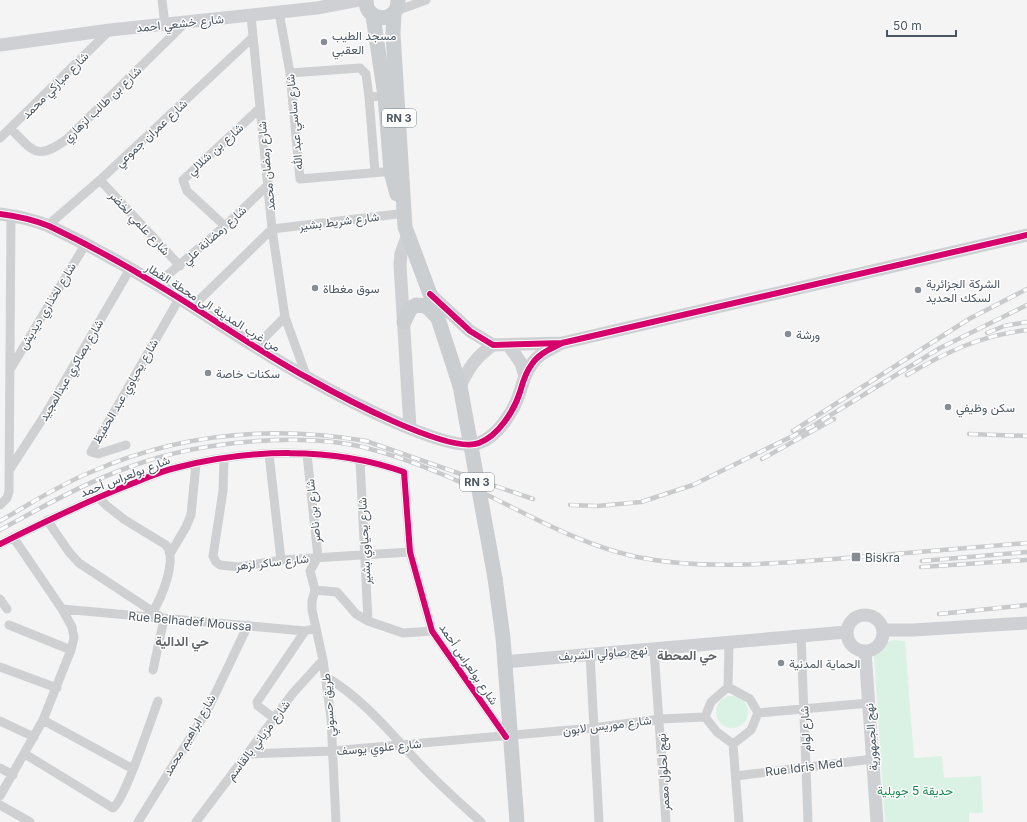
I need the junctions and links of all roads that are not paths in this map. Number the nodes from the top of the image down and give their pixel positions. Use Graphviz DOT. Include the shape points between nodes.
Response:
graph roads {
  1 [pos="162,0"];
  2 [pos="359,0"];
  3 [pos="424,0"];
  4 [pos="329,6"];
  5 [pos="396,8"];
  6 [pos="369,9"];
  7 [pos="278,12"];
  8 [pos="250,16"];
  9 [pos="186,22"];
  10 [pos="165,25"];
  11 [pos="110,30"];
  12 [pos="252,38"];
  13 [pos="0,44"];
  14 [pos="290,73"];
  15 [pos="385,96"];
  16 [pos="369,97"];
  17 [pos="260,108"];
  18 [pos="11,129"];
  19 [pos="0,138"];
  20 [pos="396,171"];
  21 [pos="375,172"];
  22 [pos="100,180"];
  23 [pos="269,184"];
  24 [pos="6,215"];
  25 [pos="405,220"];
  26 [pos="48,226"];
  27 [pos="224,226"];
  28 [pos="272,229"];
  29 [pos="1027,235"];
  30 [pos="85,245"];
  31 [pos="180,266"];
  32 [pos="130,269"];
  33 [pos="156,284"];
  34 [pos="430,294"];
  35 [pos="179,299"];
  36 [pos="192,307"];
  37 [pos="285,316"];
  38 [pos="438,318"];
  39 [pos="404,322"];
  40 [pos="562,343"];
  41 [pos="256,346"];
  42 [pos="494,346"];
  43 [pos="508,346"];
  44 [pos="11,368"];
  45 [pos="524,376"];
  46 [pos="307,378"];
  47 [pos="460,386"];
  48 [pos="410,428"];
  49 [pos="126,445"];
  50 [pos="269,454"];
  51 [pos="307,454"];
  52 [pos="224,458"];
  53 [pos="360,460"];
  54 [pos="196,464"];
  55 [pos="10,470"];
  56 [pos="98,497"];
  57 [pos="0,505"];
  58 [pos="47,520"];
  59 [pos="13,537"];
  60 [pos="0,544"];
  61 [pos="410,552"];
  62 [pos="170,554"];
  63 [pos="366,556"];
  64 [pos="318,557"];
  65 [pos="281,560"];
  66 [pos="315,590"];
  67 [pos="0,599"];
  68 [pos="7,609"];
  69 [pos="62,609"];
  70 [pos="152,613"];
  71 [pos="164,619"];
  72 [pos="368,621"];
  73 [pos="1027,623"];
  74 [pos="10,625"];
  75 [pos="248,625"];
  76 [pos="316,628"];
  77 [pos="883,630"];
  78 [pos="305,631"];
  79 [pos="432,631"];
  80 [pos="846,632"];
  81 [pos="801,635"];
  82 [pos="729,643"];
  83 [pos="71,650"];
  84 [pos="654,650"];
  85 [pos="865,651"];
  86 [pos="590,654"];
  87 [pos="323,660"];
  88 [pos="504,662"];
  89 [pos="0,667"];
  90 [pos="153,670"];
  91 [pos="326,677"];
  92 [pos="728,687"];
  93 [pos="57,688"];
  94 [pos="158,701"];
  95 [pos="869,703"];
  96 [pos="804,709"];
  97 [pos="758,713"];
  98 [pos="705,717"];
  99 [pos="274,719"];
  100 [pos="660,719"];
  101 [pos="43,720"];
  102 [pos="0,721"];
  103 [pos="593,728"];
  104 [pos="34,737"];
  105 [pos="508,737"];
  106 [pos="403,744"];
  107 [pos="733,744"];
  108 [pos="332,751"];
  109 [pos="25,754"];
  110 [pos="248,754"];
  111 [pos="873,759"];
  112 [pos="806,766"];
  113 [pos="0,768"];
  114 [pos="133,769"];
  115 [pos="13,775"];
  116 [pos="736,776"];
  117 [pos="0,795"];
  118 [pos="0,805"];
  119 [pos="30,822"];
  120 [pos="138,822"];
  121 [pos="196,822"];
  122 [pos="336,822"];
  123 [pos="481,822"];
  124 [pos="517,822"];
  125 [pos="599,822"];
  126 [pos="666,822"];
  127 [pos="739,822"];
  128 [pos="808,822"];
  129 [pos="877,822"];
  1 -- 10 [label="street"];
  2 -- 4 [label="street, شارع خشعي احمد"];
  3 -- 5 [label="street"];
  4 -- 6 [label="street"];
  4 -- 7 [label="street, شارع خشعي احمد"];
  5 -- 6 [label="main road" via="386,18"];
  5 -- 20 [label="main road, RN 3" via="392,24"];
  6 -- 15 [label="main road, RN 3"];
  7 -- 8 [label="street, شارع خشعي احمد"];
  7 -- 14 [label="street, شارع ساسي عبد الله"];
  8 -- 9 [label="street, شارع خشعي احمد"];
  8 -- 12 [label="street, شارع رمضان محمد"];
  9 -- 10 [label="street, شارع خشعي احمد"];
  9 -- 18 [label="street, شارع بن طالب لزهاري" via="67,139 53,149 45,152 31,149"];
  10 -- 11 [label="street, شارع خشعي احمد"];
  11 -- 13 [label="street, شارع خشعي احمد"];
  11 -- 18 [label="street, شارع مباركي محمد"];
  12 -- 17 [label="street, شارع رمضان محمد"];
  12 -- 22 [label="street, شارع عمران جموعي"];
  14 -- 16 [label="street" via="360,68 366,74"];
  14 -- 21 [label="street, شارع ساسي عبد الله" via="300,179"];
  15 -- 16 [label="street"];
  15 -- 20 [label="main road, RN 3"];
  16 -- 21 [label="street"];
  17 -- 23 [label="street, شارع رمضان محمد"];
  17 -- 27 [label="street, شارع بن شلالي" via="183,180 187,191"];
  18 -- 19 [label="street, شارع مباركي محمد"];
  20 -- 21 [label="street, شارع ساسي عبد الله"];
  20 -- 25 [label="main road, RN 3"];
  22 -- 26 [label="street, شارع عمران جموعي"];
  22 -- 31 [label="street, شارع علمي لخضر"];
  23 -- 27 [label="street, شارع رمضانة علي"];
  23 -- 28 [label="street, شارع رمضان محمد"];
  24 -- 26 [label="street, من غرب المدينة الى محطة القطار"];
  24 -- 44 [label="street"];
  25 -- 28 [label="street, شارع شريط بشير"];
  25 -- 34 [label="main road, RN 3"];
  25 -- 39 [label="street" via="400,265"];
  26 -- 30 [label="street, من غرب المدينة الى محطة القطار"];
  27 -- 31 [label="street, شارع رمضانة علي"];
  28 -- 36 [label="street"];
  28 -- 37 [label="street, شارع رمضان محمد"];
  29 -- 40 [label="street"];
  30 -- 32 [label="street, من غرب المدينة الى محطة القطار"];
  30 -- 44 [label="street, شارع لخذاري ديديش"];
  31 -- 33 [label="street, شارع رمضانة علي"];
  32 -- 33 [label="street, من غرب المدينة الى محطة القطار"];
  32 -- 55 [label="street, شارع بصاكري عبدالمجيد" via="45,416"];
  33 -- 35 [label="street, من غرب المدينة الى محطة القطار"];
  34 -- 38 [label="main road, RN 3"];
  34 -- 42 [label="street" via="470,331"];
  35 -- 36 [label="street, من غرب المدينة الى محطة القطار"];
  35 -- 49 [label="street, شارع يحياوي عبد الحفيظ" via="91,452 98,454"];
  36 -- 41 [label="street, من غرب المدينة الى محطة القطار"];
  37 -- 41 [label="street"];
  37 -- 46 [label="street, شارع رمضان محمد"];
  38 -- 39 [label="main road" via="426,306 416,305 410,309"];
  38 -- 47 [label="main road, RN 3"];
  39 -- 48 [label="street"];
  40 -- 43 [label="street"];
  40 -- 45 [label="street, من غرب المدينة الى محطة القطار" via="537,357"];
  41 -- 46 [label="street, من غرب المدينة الى محطة القطار"];
  42 -- 43 [label="street"];
  42 -- 47 [label="street" via="479,355 470,365"];
  43 -- 45 [label="street" via="521,363"];
  44 -- 55 [label="street"];
  45 -- 48 [label="street, من غرب المدينة الى محطة القطار" via="514,406 503,423 479,443 463,445"];
  46 -- 48 [label="street, من غرب المدينة الى محطة القطار"];
  47 -- 88 [label="main road, RN 3, bridge" via="495,578"];
  50 -- 51 [label="street, شارع بولعراس أحمد"];
  50 -- 52 [label="street, شارع بولعراس أحمد"];
  50 -- 65 [label="street"];
  51 -- 53 [label="street, شارع بولعراس أحمد"];
  51 -- 64 [label="street, شارع بن ناصر"];
  52 -- 54 [label="street, شارع بولعراس أحمد"];
  52 -- 65 [label="street, شارع ساكر لزهر" via="213,556 216,562 226,567 239,567"];
  53 -- 61 [label="street, شارع بولعراس أحمد" via="404,472"];
  53 -- 63 [label="street, شارع يحياوي بشير"];
  54 -- 56 [label="street, شارع بولعراس أحمد" via="174,468"];
  54 -- 62 [label="street" via="191,515"];
  55 -- 57 [label="street" via="9,492"];
  56 -- 58 [label="street, شارع بولعراس أحمد"];
  56 -- 62 [label="street" via="125,520 166,546"];
  58 -- 59 [label="street, شارع بولعراس أحمد"];
  58 -- 70 [label="street" via="79,563"];
  59 -- 60 [label="street, شارع بولعراس أحمد"];
  59 -- 69 [label="street"];
  61 -- 63 [label="street, شارع ساكر لزهر"];
  61 -- 79 [label="street, شارع بولعراس أحمد"];
  62 -- 70 [label="street" via="168,573"];
  63 -- 64 [label="street, شارع ساكر لزهر"];
  63 -- 72 [label="street, شارع يحياوي بشير"];
  64 -- 65 [label="street, شارع ساكر لزهر"];
  64 -- 66 [label="street, شارع بن ناصر" via="310,571"];
  66 -- 72 [label="street" via="337,592 356,614"];
  66 -- 76 [label="street, طريق حسوني" via="312,610"];
  67 -- 68 [label="street"];
  69 -- 71 [label="street, Rue Belhadef Moussa"];
  69 -- 83 [label="street" via="72,627 74,638"];
  70 -- 71 [label="street"];
  71 -- 75 [label="street, Rue Belhadef Moussa"];
  71 -- 90 [label="street"];
  72 -- 79 [label="street" via="403,633"];
  73 -- 77 [label="street"];
  74 -- 83 [label="street"];
  75 -- 78 [label="street, Rue Belhadef Moussa"];
  75 -- 120 [label="street, شارع ابراهيم محمد" via="208,709"];
  76 -- 78 [label="street, Rue Belhadef Moussa"];
  76 -- 87 [label="street, طريق حسوني"];
  77 -- 80 [label="street" via="877,619 866,614 855,617 847,626"];
  77 -- 85 [label="street" via="881,642 877,647"];
  78 -- 99 [label="street" via="257,702 258,706"];
  79 -- 105 [label="street, شارع بولعراس أحمد"];
  80 -- 81 [label="street, نهج صاولي الشربف"];
  80 -- 85 [label="street" via="849,643"];
  81 -- 82 [label="street, نهج صاولي الشربف"];
  81 -- 96 [label="street, شارع لوام"];
  82 -- 84 [label="street, نهج صاولي الشربف"];
  82 -- 92 [label="street"];
  83 -- 93 [label="street"];
  84 -- 86 [label="street, نهج صاولي الشربف"];
  84 -- 100 [label="street, نهج لحلول معمر"];
  85 -- 95 [label="street, نهج الجمهورية"];
  86 -- 88 [label="street, نهج صاولي الشربف"];
  86 -- 103 [label="street"];
  87 -- 91 [label="street, طريق حسوني"];
  87 -- 99 [label="street, شارع مزياني بالقاسم"];
  88 -- 105 [label="main road, RN 3"];
  89 -- 93 [label="street"];
  91 -- 106 [label="street" via="338,684"];
  91 -- 108 [label="street, طريق حسوني"];
  92 -- 97 [label="street" via="750,699"];
  92 -- 98 [label="street" via="711,702"];
  93 -- 101 [label="street"];
  94 -- 114 [label="street"];
  95 -- 96 [label="street"];
  95 -- 111 [label="street, نهج الجمهورية"];
  96 -- 97 [label="street"];
  96 -- 112 [label="street, شارع لوام"];
  97 -- 107 [label="street" via="751,730"];
  98 -- 100 [label="street, شارع موريس لابون"];
  98 -- 107 [label="street" via="717,732"];
  99 -- 110 [label="street, شارع مزياني بالقاسم"];
  100 -- 103 [label="street, شارع موريس لابون"];
  100 -- 126 [label="street, نهج لحلول معمر"];
  101 -- 104 [label="street"];
  101 -- 114 [label="street"];
  102 -- 104 [label="street"];
  103 -- 105 [label="street, شارع موريس لابون"];
  103 -- 125 [label="street"];
  104 -- 109 [label="street"];
  105 -- 106 [label="street, شارع علوي يوسف"];
  105 -- 124 [label="main road, RN 3"];
  106 -- 108 [label="street, شارع علوي يوسف"];
  106 -- 123 [label="street" via="415,760"];
  107 -- 116 [label="street"];
  108 -- 110 [label="street, شارع علوي يوسف"];
  108 -- 122 [label="street, طريق حسوني"];
  109 -- 114 [label="street" via="113,808 120,800"];
  109 -- 115 [label="street"];
  110 -- 121 [label="street, شارع مزياني بالقاسم"];
  111 -- 112 [label="street, Rue Idris Med"];
  111 -- 129 [label="street, نهج الجمهورية"];
  112 -- 116 [label="street, Rue Idris Med"];
  112 -- 128 [label="street, شارع لوام"];
  113 -- 115 [label="street"];
  115 -- 117 [label="street"];
  116 -- 127 [label="street"];
  118 -- 119 [label="street"];
}
